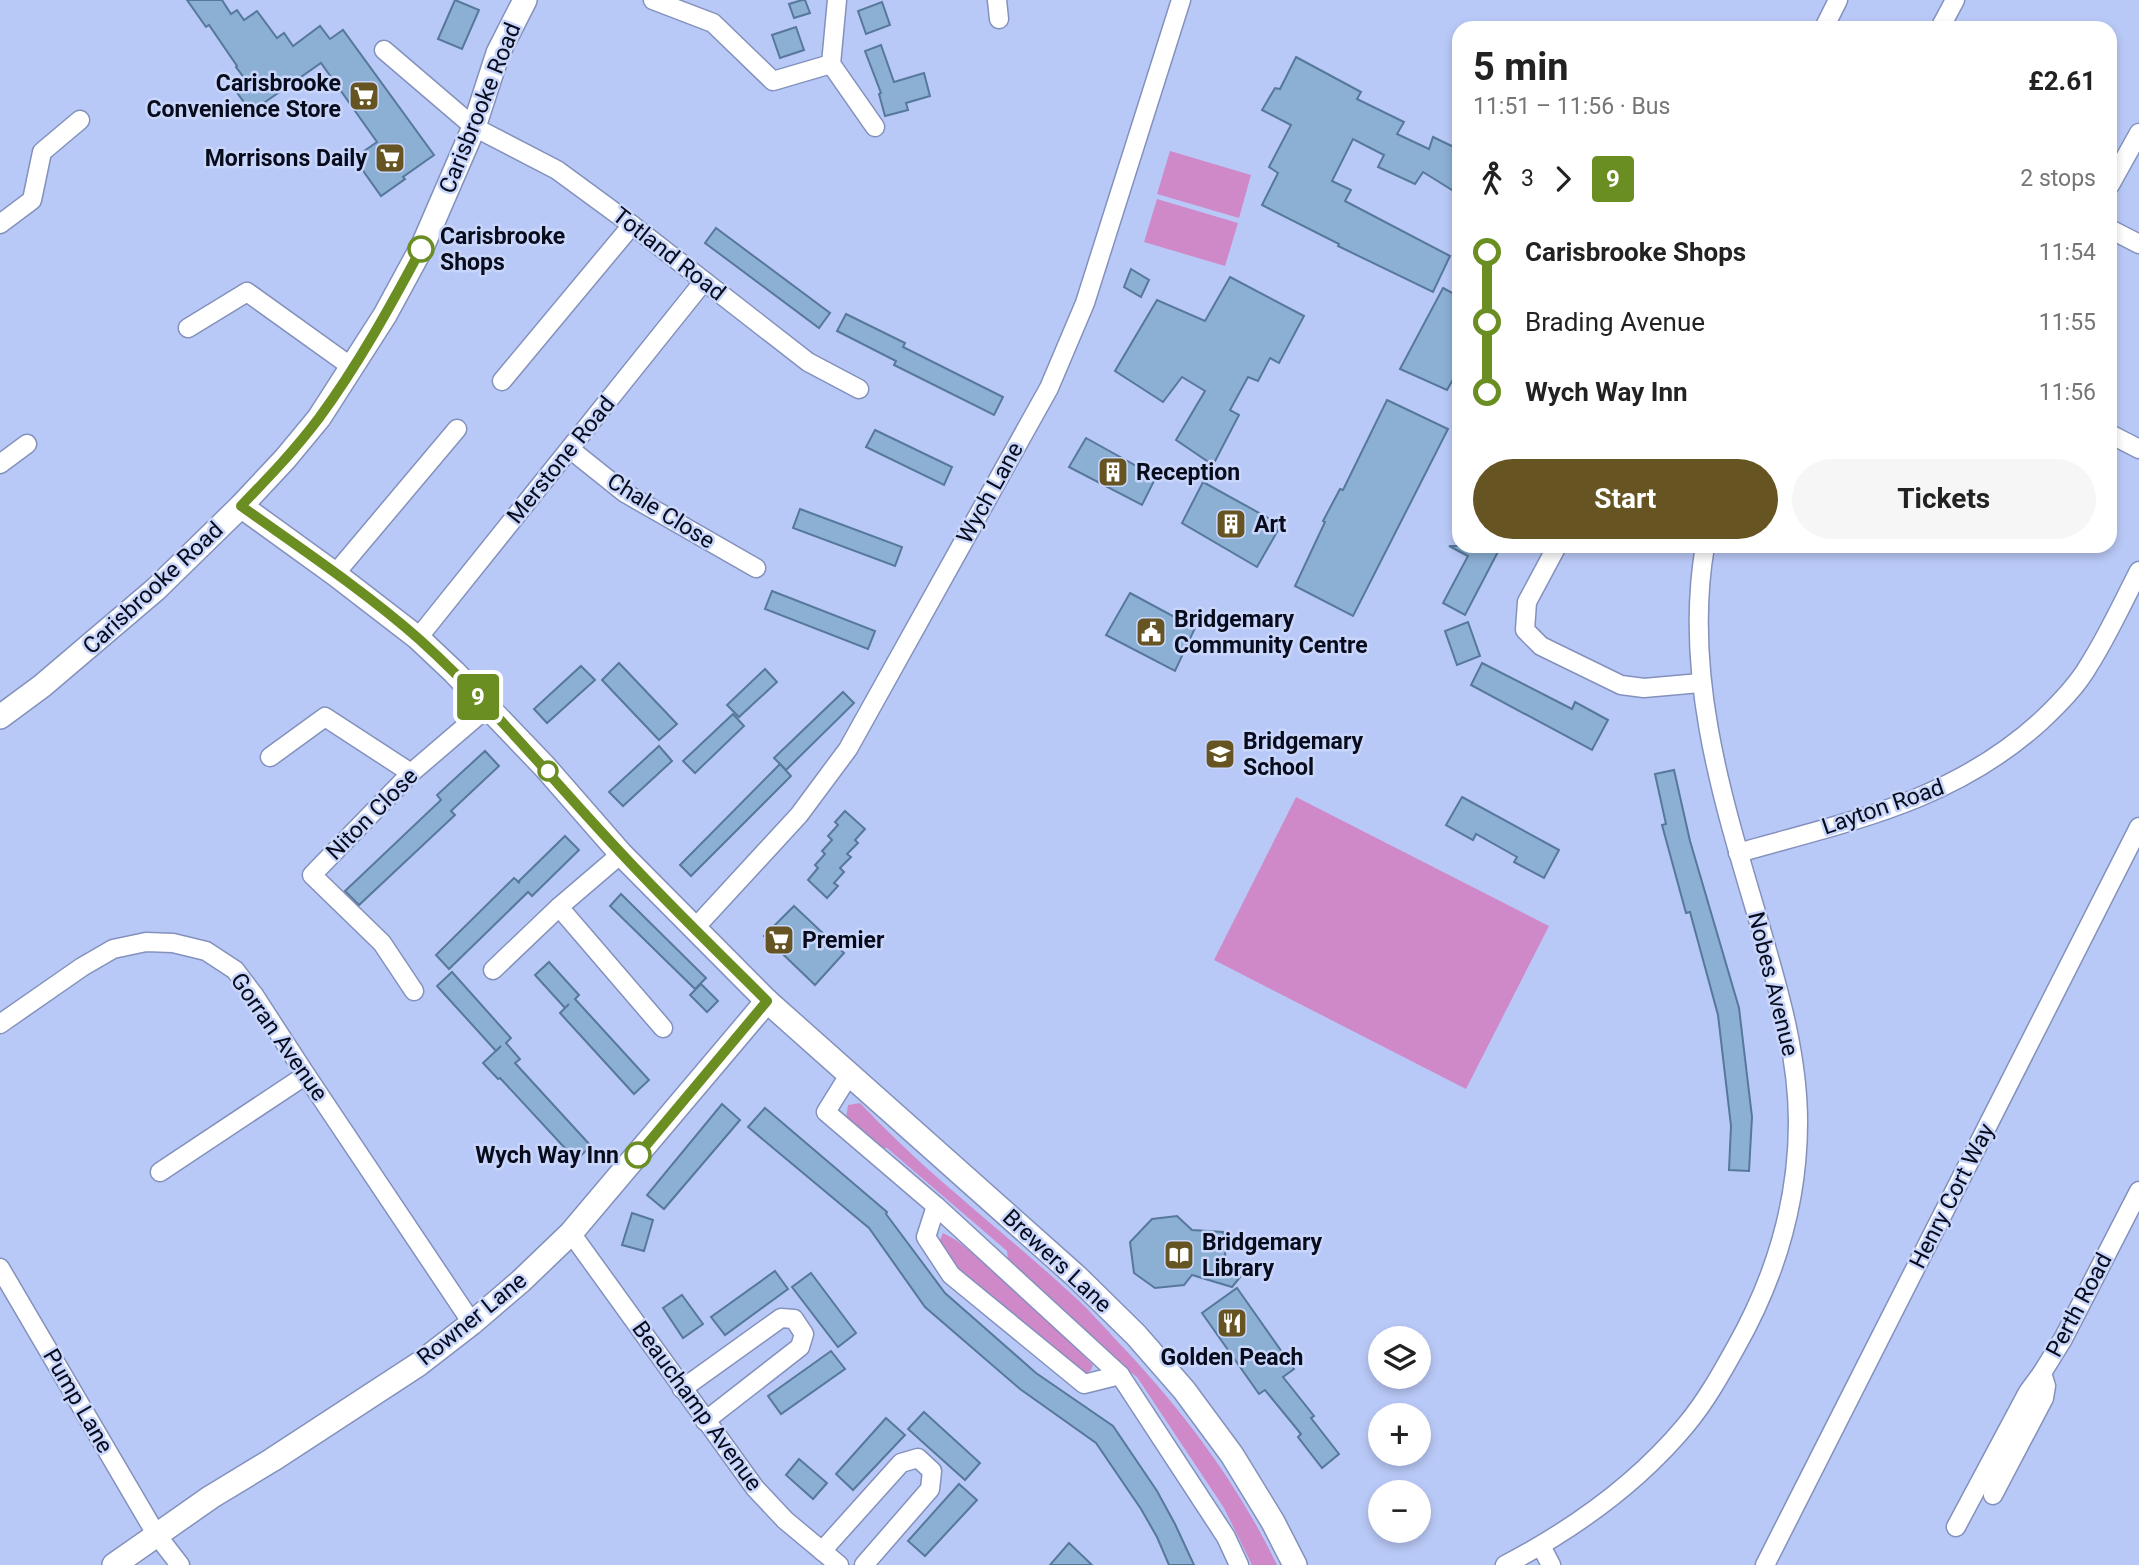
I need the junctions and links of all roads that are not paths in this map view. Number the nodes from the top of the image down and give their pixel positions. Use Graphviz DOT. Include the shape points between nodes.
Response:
graph roads {
  1 [pos="524,0"];
  2 [pos="653,0"];
  3 [pos="837,0"];
  4 [pos="997,0"];
  5 [pos="1181,0"];
  6 [pos="1838,0"];
  7 [pos="1955,0"];
  8 [pos="999,19"];
  9 [pos="1828,21"];
  10 [pos="1944,21"];
  11 [pos="384,50"];
  12 [pos="831,64"];
  13 [pos="80,120"];
  14 [pos="875,127"];
  15 [pos="474,128"];
  16 [pos="2139,133"];
  17 [pos="2117,172"];
  18 [pos="0,224"];
  19 [pos="632,225"];
  20 [pos="2117,233"];
  21 [pos="2139,244"];
  22 [pos="704,281"];
  23 [pos="188,328"];
  24 [pos="353,368"];
  25 [pos="502,382"];
  26 [pos="859,389"];
  27 [pos="457,429"];
  28 [pos="2117,438"];
  29 [pos="27,444"];
  30 [pos="570,449"];
  31 [pos="2139,449"];
  32 [pos="0,464"];
  33 [pos="241,506"];
  34 [pos="1553,553"];
  35 [pos="1704,553"];
  36 [pos="756,568"];
  37 [pos="2139,571"];
  38 [pos="335,574"];
  39 [pos="418,638"];
  40 [pos="1700,683"];
  41 [pos="488,707"];
  42 [pos="0,717"];
  43 [pos="270,757"];
  44 [pos="411,773"];
  45 [pos="2139,827"];
  46 [pos="621,853"];
  47 [pos="1738,853"];
  48 [pos="559,907"];
  49 [pos="694,929"];
  50 [pos="493,970"];
  51 [pos="414,991"];
  52 [pos="767,1001"];
  53 [pos="0,1024"];
  54 [pos="663,1028"];
  55 [pos="306,1075"];
  56 [pos="849,1075"];
  57 [pos="160,1172"];
  58 [pos="2139,1191"];
  59 [pos="936,1206"];
  60 [pos="571,1233"];
  61 [pos="0,1268"];
  62 [pos="472,1323"];
  63 [pos="2042,1374"];
  64 [pos="1120,1375"];
  65 [pos="682,1389"];
  66 [pos="705,1421"];
  67 [pos="1993,1495"];
  68 [pos="1956,1527"];
  69 [pos="156,1534"];
  70 [pos="1541,1546"];
  71 [pos="822,1551"];
  72 [pos="114,1565"];
  73 [pos="180,1565"];
  74 [pos="838,1565"];
  75 [pos="864,1565"];
  76 [pos="1239,1565"];
  77 [pos="1295,1565"];
  78 [pos="1505,1565"];
  79 [pos="1551,1565"];
  80 [pos="1765,1565"];
  1 -- 15 [label="street, Carisbrooke Road" via="498,53"];
  2 -- 12 [label="street" via="713,23 773,81"];
  3 -- 12 [label="street"];
  4 -- 8 [label="street"];
  5 -- 49 [label="street, Wych Lane" via="1085,303 1049,388 848,749 799,816"];
  6 -- 9 [label="street"];
  7 -- 10 [label="street"];
  11 -- 15 [label="street, Totland Road"];
  12 -- 14 [label="street"];
  13 -- 18 [label="street" via="42,152 32,200"];
  15 -- 19 [label="street, Totland Road" via="557,170"];
  15 -- 24 [label="street, Carisbrooke Road" via="423,245"];
  16 -- 17 [label="street"];
  19 -- 22 [label="street, Totland Road"];
  19 -- 25 [label="street"];
  20 -- 21 [label="street"];
  22 -- 26 [label="street, Totland Road" via="808,362"];
  22 -- 30 [label="street, Merstone Road"];
  23 -- 24 [label="street" via="247,292"];
  24 -- 33 [label="street, Carisbrooke Road" via="311,428"];
  27 -- 38 [label="street"];
  28 -- 31 [label="street"];
  29 -- 32 [label="street"];
  30 -- 36 [label="street, Chale Close" via="625,493"];
  30 -- 39 [label="street, Merstone Road"];
  33 -- 38 [label="street, Brewers Lane"];
  33 -- 42 [label="street, Carisbrooke Road" via="110,630"];
  34 -- 40 [label="street" via="1527,603 1525,630 1541,646 1621,685 1644,688"];
  35 -- 40 [label="street, Nobes Avenue" via="1698,629"];
  37 -- 47 [label="street, Layton Road" via="2089,666 2059,704 1995,758 1903,805"];
  38 -- 39 [label="street, Brewers Lane"];
  39 -- 41 [label="street, Brewers Lane"];
  40 -- 47 [label="street, Nobes Avenue"];
  41 -- 44 [label="street, Niton Close"];
  41 -- 46 [label="street, Brewers Lane"];
  43 -- 44 [label="street" via="326,717"];
  44 -- 51 [label="street, Niton Close" via="312,875 382,943"];
  45 -- 80 [label="street, Henry Cort Way"];
  46 -- 48 [label="street"];
  46 -- 49 [label="street, Brewers Lane"];
  47 -- 70 [label="street, Nobes Avenue" via="1780,993 1792,1054 1798,1120 1786,1226 1751,1322 1687,1424 1629,1481"];
  48 -- 50 [label="street"];
  48 -- 54 [label="street"];
  49 -- 52 [label="street, Brewers Lane"];
  52 -- 56 [label="street, Brewers Lane"];
  52 -- 60 [label="street, Rowner Lane"];
  53 -- 55 [label="street, Gorran Avenue" via="113,949 146,942 173,943 206,951 235,970"];
  55 -- 57 [label="street"];
  55 -- 62 [label="street, Gorran Avenue"];
  56 -- 59 [label="street" via="826,1112"];
  56 -- 77 [label="street, Brewers Lane" via="1136,1335 1232,1455"];
  58 -- 63 [label="street, Perth Road"];
  59 -- 64 [label="street"];
  59 -- 64 [label="street" via="926,1237 951,1275 1084,1384"];
  60 -- 62 [label="street, Rowner Lane"];
  60 -- 65 [label="street, Beauchamp Avenue"];
  61 -- 69 [label="street, Pump Lane"];
  62 -- 69 [label="street, Rowner Lane" via="419,1364"];
  63 -- 67 [label="street, Perth Road" via="2044,1398"];
  63 -- 68 [label="street"];
  64 -- 76 [label="street" via="1226,1536"];
  65 -- 66 [label="street, Beauchamp Avenue"];
  65 -- 66 [label="street" via="781,1318 794,1319 804,1334 800,1348"];
  66 -- 71 [label="street, Beauchamp Avenue" via="755,1488"];
  69 -- 72 [label="street, Rowner Lane"];
  69 -- 73 [label="street"];
  70 -- 78 [label="street, Nobes Avenue"];
  70 -- 79 [label="street"];
  71 -- 74 [label="street, Beauchamp Avenue"];
  71 -- 75 [label="street" via="901,1464 918,1458 932,1471 930,1489"];
}
